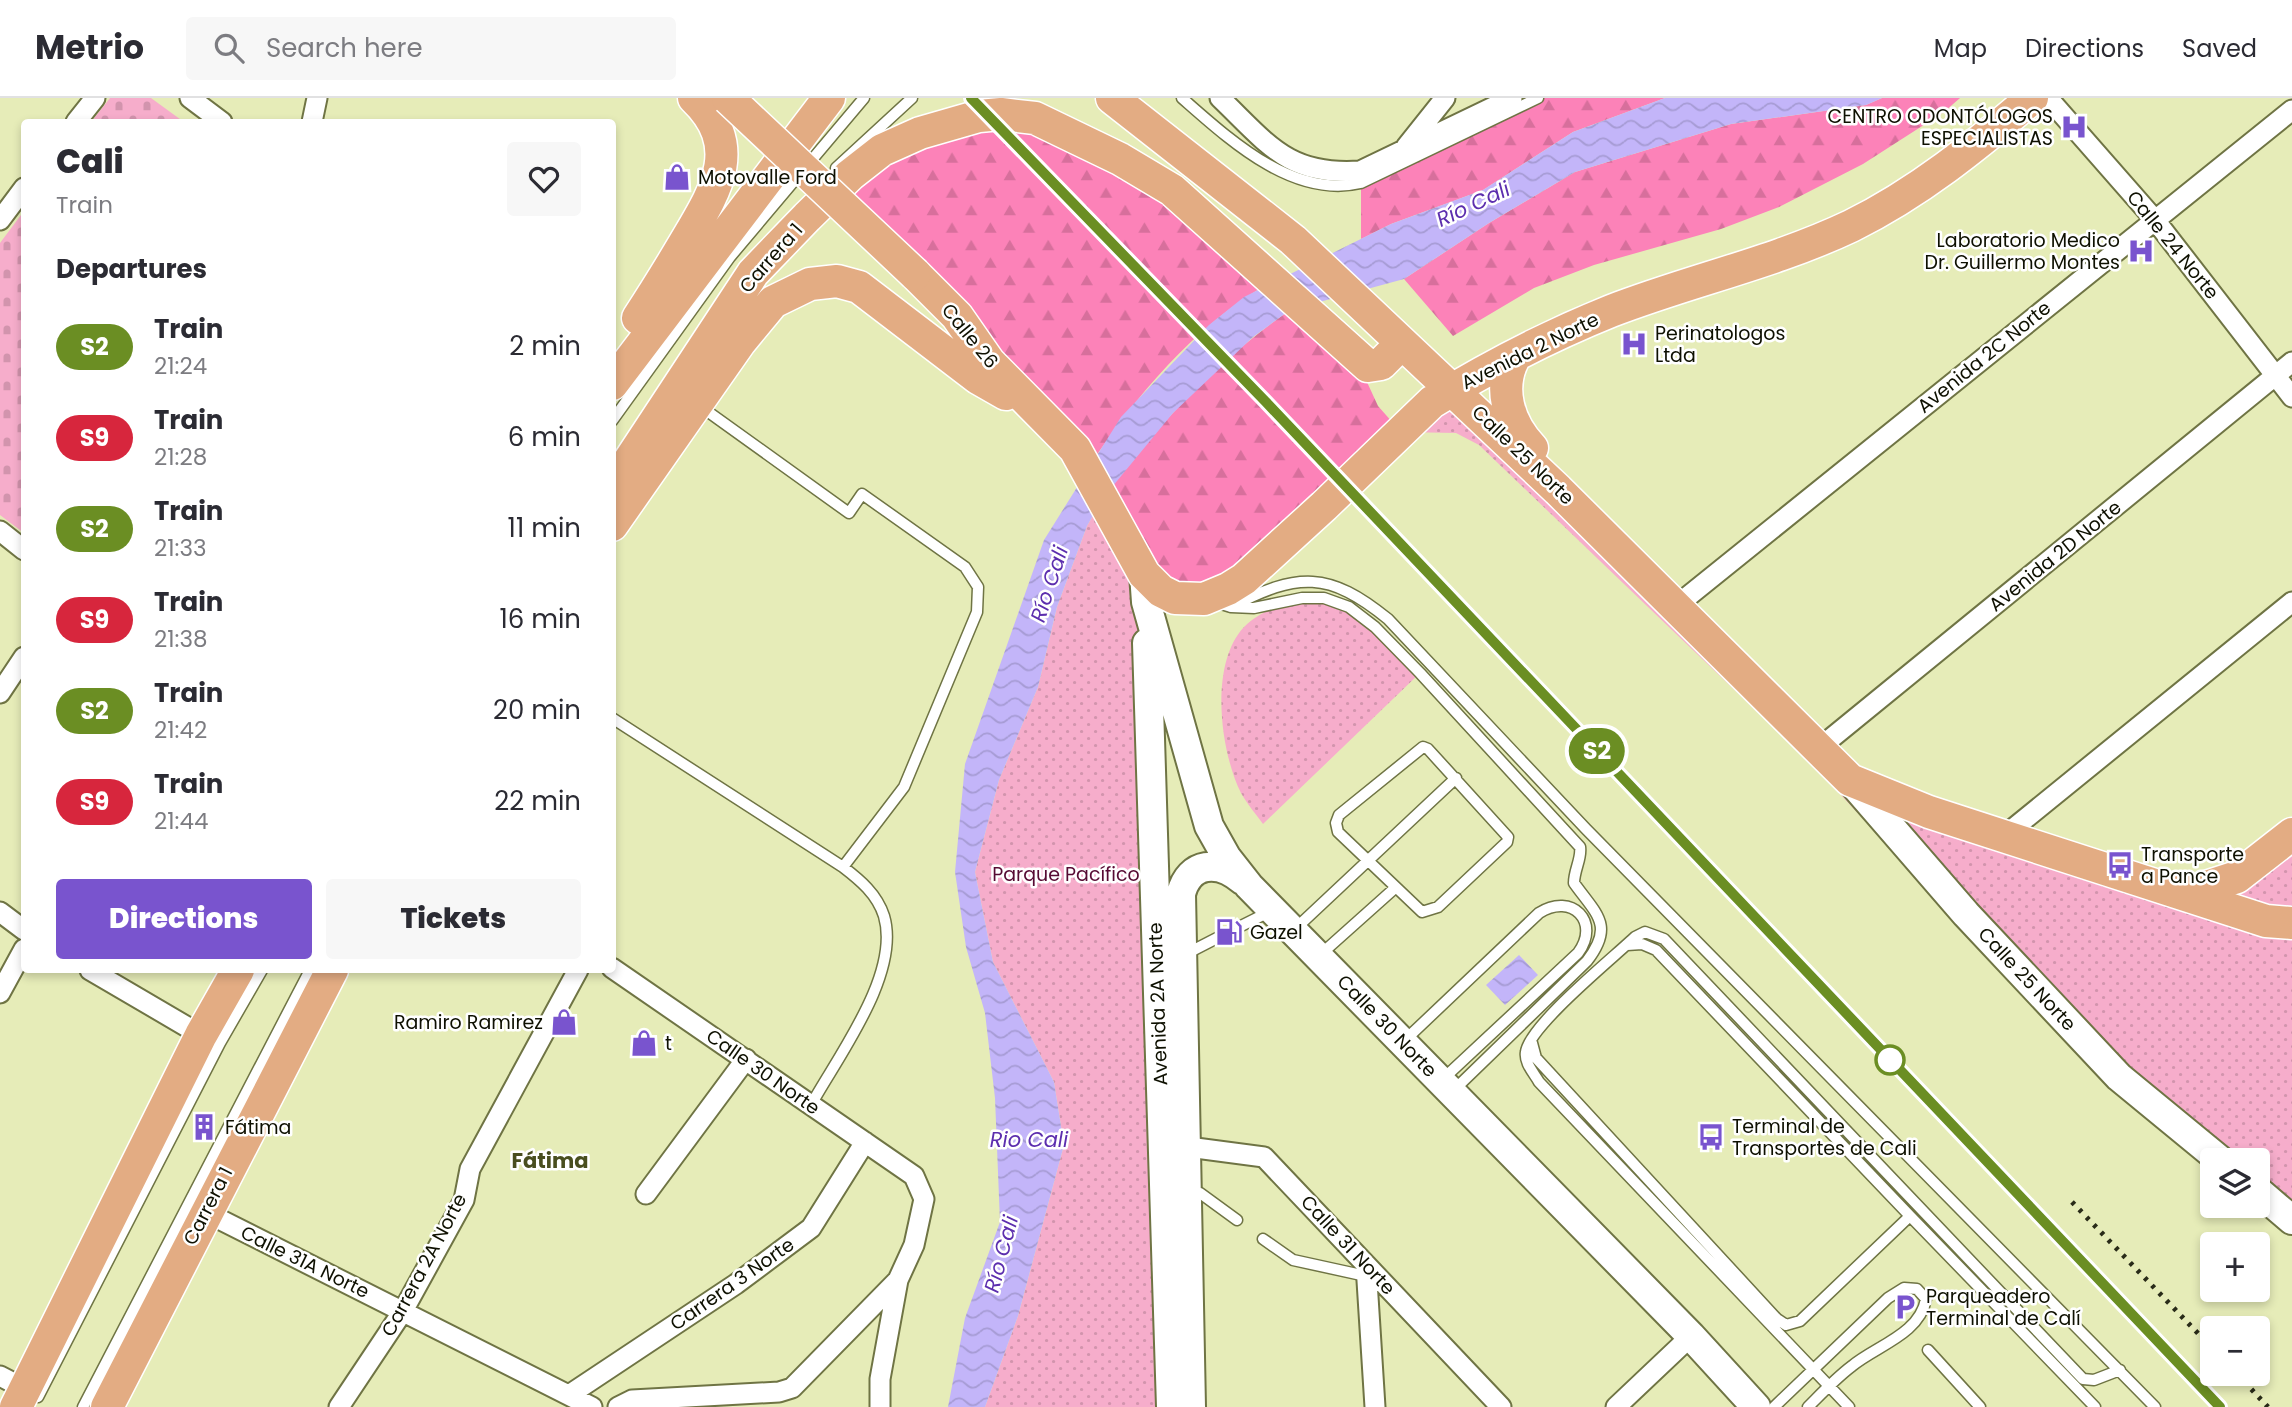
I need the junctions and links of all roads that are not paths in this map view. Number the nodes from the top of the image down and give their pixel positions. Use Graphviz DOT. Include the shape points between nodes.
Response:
graph roads {
  1 [pos="190,98"];
  2 [pos="317,98"];
  3 [pos="694,98"];
  4 [pos="728,98"];
  5 [pos="829,98"];
  6 [pos="864,98"];
  7 [pos="912,98"];
  8 [pos="1112,98"];
  9 [pos="1182,98"];
  10 [pos="1220,98"];
  11 [pos="1445,98"];
  12 [pos="1512,98"];
  13 [pos="1538,98"];
  14 [pos="2032,98"];
  15 [pos="2048,98"];
  16 [pos="90,100"];
  17 [pos="2292,110"];
  18 [pos="78,119"];
  19 [pos="218,119"];
  20 [pos="313,119"];
  21 [pos="1403,151"];
  22 [pos="814,189"];
  23 [pos="21,192"];
  24 [pos="0,220"];
  25 [pos="2155,220"];
  26 [pos="1399,339"];
  27 [pos="616,353"];
  28 [pos="1514,358"];
  29 [pos="2292,362"];
  30 [pos="2277,375"];
  31 [pos="616,379"];
  32 [pos="1453,389"];
  33 [pos="2292,397"];
  34 [pos="697,403"];
  35 [pos="1041,413"];
  36 [pos="616,415"];
  37 [pos="616,481"];
  38 [pos="1558,490"];
  39 [pos="616,519"];
  40 [pos="0,531"];
  41 [pos="21,548"];
  42 [pos="1145,588"];
  43 [pos="2292,602"];
  44 [pos="1217,603"];
  45 [pos="1676,606"];
  46 [pos="21,662"];
  47 [pos="0,693"];
  48 [pos="616,721"];
  49 [pos="1818,749"];
  50 [pos="1456,778"];
  51 [pos="1850,780"];
  52 [pos="2292,834"];
  53 [pos="2004,836"];
  54 [pos="1368,861"];
  55 [pos="843,867"];
  56 [pos="1249,886"];
  57 [pos="1395,888"];
  58 [pos="2185,894"];
  59 [pos="1273,910"];
  60 [pos="0,912"];
  61 [pos="2292,923"];
  62 [pos="1238,927"];
  63 [pos="21,928"];
  64 [pos="1294,930"];
  65 [pos="1219,937"];
  66 [pos="1627,945"];
  67 [pos="21,954"];
  68 [pos="1184,955"];
  69 [pos="1319,956"];
  70 [pos="616,971"];
  71 [pos="95,973"];
  72 [pos="236,973"];
  73 [pos="260,973"];
  74 [pos="308,973"];
  75 [pos="330,973"];
  76 [pos="576,973"];
  77 [pos="0,993"];
  78 [pos="201,1035"];
  79 [pos="1532,1036"];
  80 [pos="1403,1042"];
  81 [pos="746,1059"];
  82 [pos="1447,1086"];
  83 [pos="811,1105"];
  84 [pos="865,1142"];
  85 [pos="1175,1145"];
  86 [pos="2205,1148"];
  87 [pos="1187,1193"];
  88 [pos="646,1194"];
  89 [pos="2270,1201"];
  90 [pos="205,1212"];
  91 [pos="1910,1216"];
  92 [pos="1237,1220"];
  93 [pos="2292,1220"];
  94 [pos="1263,1239"];
  95 [pos="1366,1270"];
  96 [pos="898,1280"];
  97 [pos="403,1311"];
  98 [pos="1691,1336"];
  99 [pos="1928,1350"];
  100 [pos="2120,1370"];
  101 [pos="19,1395"];
  102 [pos="569,1395"];
  103 [pos="83,1407"];
  104 [pos="107,1407"];
  105 [pos="339,1407"];
  106 [pos="592,1407"];
  107 [pos="618,1407"];
  108 [pos="880,1407"];
  109 [pos="1171,1407"];
  110 [pos="1191,1407"];
  111 [pos="1375,1407"];
  112 [pos="1501,1407"];
  113 [pos="1616,1407"];
  114 [pos="1756,1407"];
  115 [pos="1773,1407"];
  116 [pos="1808,1407"];
  117 [pos="1849,1407"];
  118 [pos="1980,1407"];
  119 [pos="2095,1407"];
  120 [pos="2155,1407"];
  1 -- 19 [label="street"];
  2 -- 20 [label="street"];
  3 -- 27 [label="main road" via="719,134 722,169 713,195"];
  4 -- 35 [label="main road, Calle 26, bridge" via="957,316 989,362"];
  5 -- 31 [label="main road"];
  6 -- 36 [label="lane" via="730,257"];
  7 -- 22 [label="lane"];
  8 -- 26 [label="main road, Calle 25 Norte" via="1293,240"];
  9 -- 13 [label="lane" via="1289,177 1334,187 1361,183"];
  10 -- 21 [label="street" via="1290,161 1317,170 1360,171"];
  11 -- 21 [label="street"];
  12 -- 21 [label="street"];
  14 -- 28 [label="main road, Avenida 2 Norte" via="1979,144 1851,226 1729,274 1614,310"];
  15 -- 25 [label="street, Calle 24 Norte"];
  16 -- 18 [label="street"];
  17 -- 25 [label="street, Avenida 2C Norte"];
  23 -- 24 [label="street"];
  25 -- 30 [label="street, Calle 24 Norte"];
  25 -- 45 [label="street, Avenida 2C Norte"];
  26 -- 32 [label="main road, Calle 25 Norte"];
  26 -- 37 [label="main road, Carrera 1" via="1381,364 1368,366 1172,190 1035,118 979,116 882,150 815,209 753,273"];
  28 -- 32 [label="main road, Avenida 2 Norte"];
  28 -- 38 [label="main road" via="1505,374 1509,408"];
  29 -- 30 [label="street, Avenida 2D Norte"];
  30 -- 33 [label="street, Calle 24 Norte"];
  30 -- 49 [label="street, Avenida 2D Norte"];
  32 -- 38 [label="main road, Calle 25 Norte"];
  32 -- 44 [label="main road, Avenida 2 Norte" via="1432,402"];
  34 -- 35 [label="main road" via="773,302 810,284 837,281 859,288 978,378"];
  34 -- 39 [label="main road"];
  34 -- 55 [label="lane" via="849,513 862,494 965,567 978,587 977,612 904,787"];
  35 -- 42 [label="main road, Calle 26" via="1075,449 1122,531"];
  38 -- 45 [label="main road, Calle 25 Norte"];
  40 -- 41 [label="street"];
  42 -- 44 [label="main road" via="1175,598"];
  42 -- 56 [label="main road, Calle 30 Norte" via="1209,826"];
  42 -- 85 [label="main road, Avenida 2A Norte"];
  43 -- 53 [label="street"];
  44 -- 82 [label="lane" via="1254,608 1324,598 1349,607 1420,673 1580,847 1574,883 1597,911 1602,926 1599,946"];
  44 -- 100 [label="lane" via="1299,581 1325,581 1357,594 1388,619 1586,829"];
  45 -- 49 [label="main road, Calle 25 Norte"];
  46 -- 47 [label="street"];
  48 -- 55 [label="lane"];
  49 -- 51 [label="main road, Calle 25 Norte"];
  50 -- 54 [label="lane"];
  50 -- 54 [label="lane" via="1428,749 1419,749 1339,815 1338,832"];
  50 -- 57 [label="lane" via="1506,832 1507,842 1431,911 1422,912"];
  51 -- 53 [label="main road, Calle 25 Norte"];
  51 -- 86 [label="main road, Calle 25 Norte" via="1966,914 2119,1077"];
  52 -- 58 [label="main road" via="2237,877"];
  53 -- 58 [label="main road, Calle 25 Norte"];
  54 -- 57 [label="lane"];
  54 -- 64 [label="lane"];
  55 -- 83 [label="lane" via="867,886 884,916 886,953 874,992"];
  56 -- 59 [label="main road, Calle 30 Norte"];
  56 -- 68 [label="main road, Avenida 2A Norte" via="1225,867 1215,866 1204,867 1186,880 1181,894"];
  57 -- 69 [label="lane"];
  58 -- 61 [label="main road, Calle 25 Norte" via="2266,921"];
  59 -- 62 [label="lane"];
  59 -- 64 [label="main road, Calle 30 Norte"];
  60 -- 63 [label="street"];
  64 -- 69 [label="main road, Calle 30 Norte"];
  65 -- 68 [label="lane"];
  66 -- 79 [label="lane"];
  66 -- 91 [label="lane" via="1642,944 1656,950"];
  66 -- 100 [label="lane" via="1645,932 1664,939 2083,1379 2094,1380"];
  67 -- 77 [label="street"];
  68 -- 85 [label="main road, Avenida 2A Norte"];
  69 -- 80 [label="main road, Calle 30 Norte"];
  70 -- 81 [label="street, Calle 30 Norte"];
  71 -- 78 [label="street"];
  72 -- 78 [label="main road"];
  73 -- 101 [label="lane"];
  74 -- 103 [label="lane"];
  75 -- 90 [label="main road, Carrera 1"];
  76 -- 97 [label="street, Carrera 2A Norte" via="470,1169 464,1200"];
  78 -- 101 [label="main road"];
  79 -- 91 [label="lane" via="1536,1058 1786,1325 1800,1321"];
  79 -- 117 [label="lane" via="1527,1062 1539,1082"];
  80 -- 82 [label="main road, Calle 30 Norte"];
  80 -- 82 [label="lane" via="1539,913 1550,906 1575,909 1587,930 1578,953"];
  81 -- 83 [label="street, Calle 30 Norte"];
  81 -- 88 [label="street"];
  82 -- 98 [label="main road, Calle 30 Norte"];
  83 -- 84 [label="street, Calle 30 Norte"];
  84 -- 96 [label="street, Calle 30 Norte" via="914,1175 924,1199 914,1245"];
  84 -- 102 [label="street, Carrera 3 Norte" via="811,1228"];
  85 -- 87 [label="main road, Avenida 2A Norte"];
  85 -- 95 [label="street, Calle 31 Norte" via="1264,1157"];
  85 -- 109 [label="main road, Avenida 2A Norte"];
  87 -- 92 [label="lane" via="1200,1193"];
  87 -- 110 [label="main road, Avenida 2A Norte"];
  89 -- 93 [label="main road"];
  90 -- 97 [label="street, Calle 31A Norte"];
  90 -- 104 [label="main road, Carrera 1"];
  91 -- 119 [label="lane"];
  94 -- 95 [label="lane" via="1293,1260"];
  95 -- 111 [label="street"];
  95 -- 112 [label="street, Calle 31 Norte"];
  96 -- 107 [label="street" via="792,1388 632,1400"];
  96 -- 108 [label="street" via="880,1379"];
  97 -- 102 [label="street, Calle 31A Norte"];
  97 -- 105 [label="street, Carrera 2A Norte"];
  98 -- 113 [label="street"];
  98 -- 114 [label="main road, Calle 30 Norte"];
  99 -- 118 [label="lane"];
  100 -- 120 [label="lane"];
  102 -- 106 [label="street, Calle 31A Norte"];
  115 -- 116 [label="lane" via="1888,1298 1904,1288 1917,1289 1926,1299 1924,1313 1852,1365"];
}
